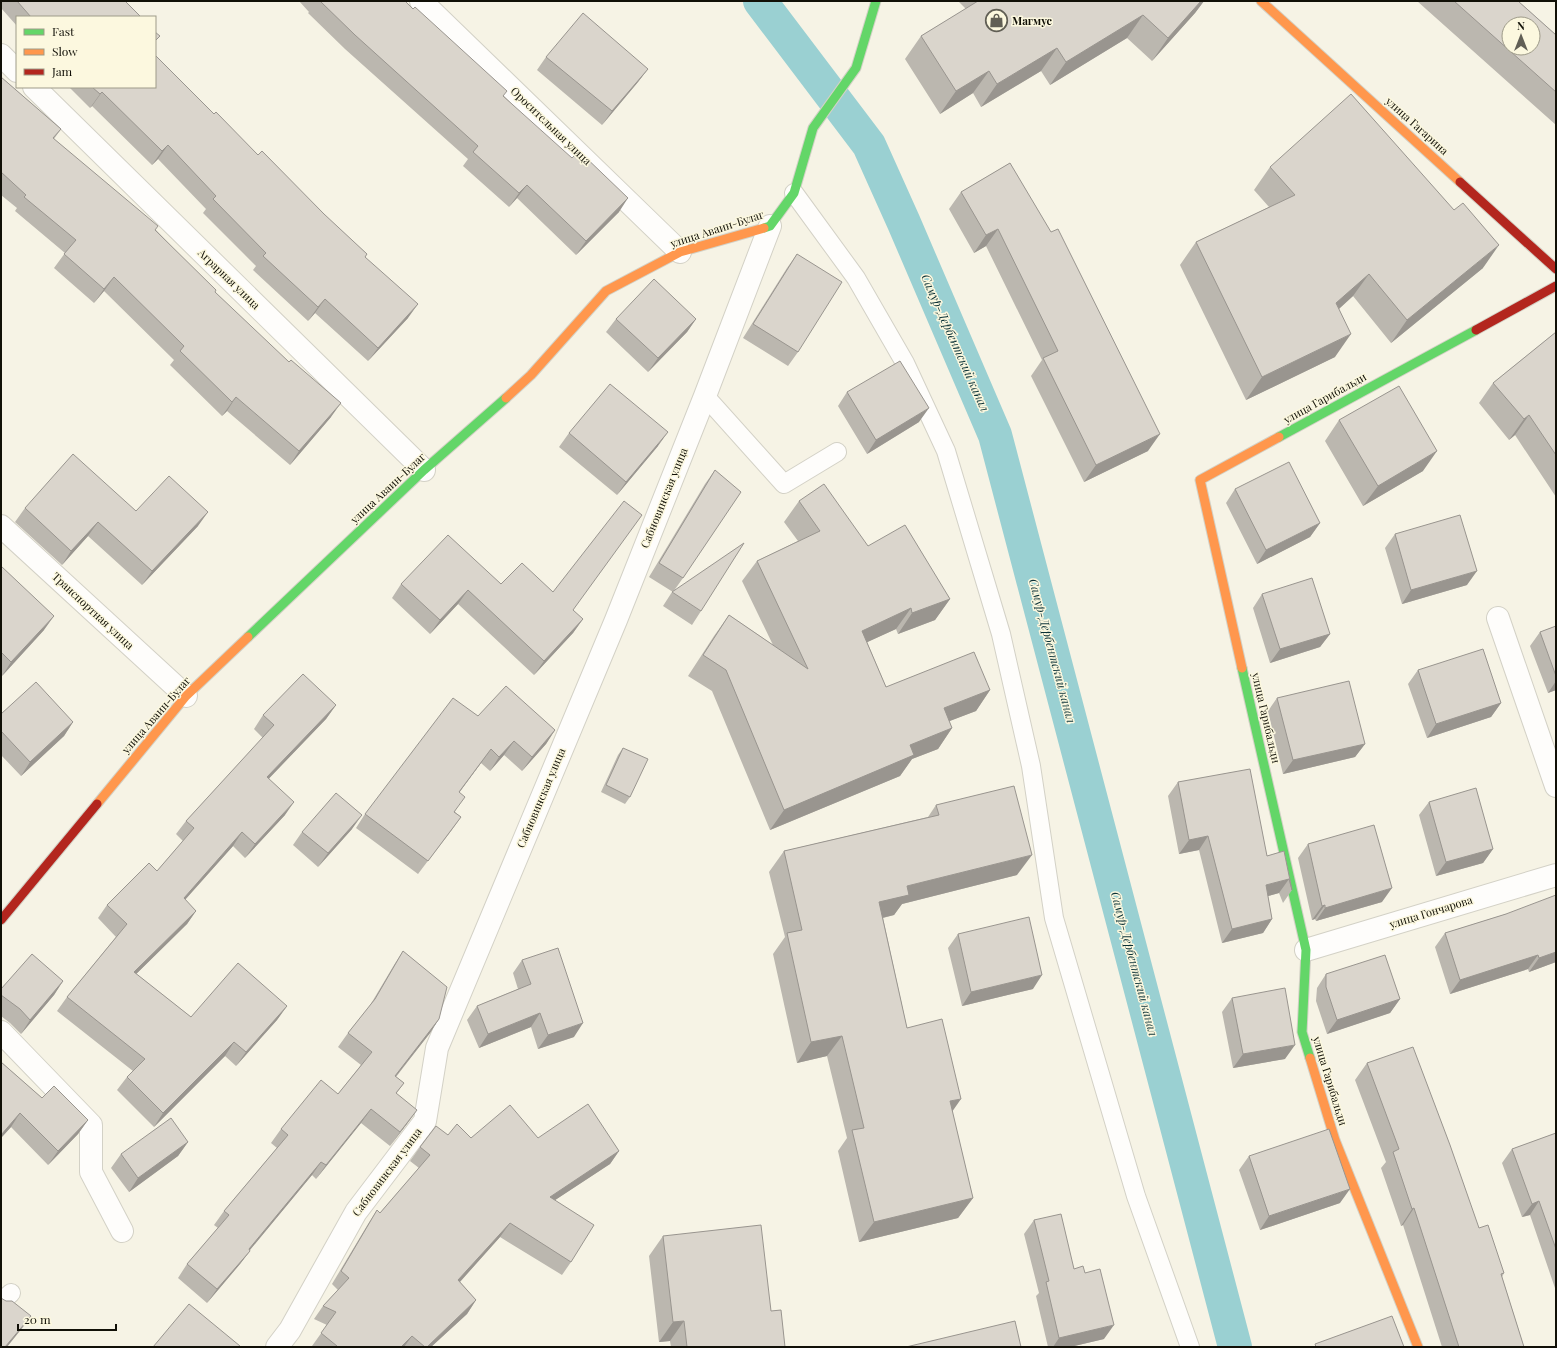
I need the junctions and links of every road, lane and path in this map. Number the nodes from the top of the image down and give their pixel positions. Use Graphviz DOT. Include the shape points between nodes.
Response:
graph roads {
  1 [pos="421,1"];
  2 [pos="876,1"];
  3 [pos="1262,1"];
  4 [pos="1,55"];
  5 [pos="16,70"];
  6 [pos="35,88"];
  7 [pos="794,193"];
  8 [pos="770,226"];
  9 [pos="680,252"];
  10 [pos="1556,269"];
  11 [pos="1556,286"];
  12 [pos="705,396"];
  13 [pos="837,452"];
  14 [pos="424,470"];
  15 [pos="1,526"];
  16 [pos="1498,618"];
  17 [pos="186,696"];
  18 [pos="1556,786"];
  19 [pos="1556,874"];
  20 [pos="1,920"];
  21 [pos="1306,950"];
  22 [pos="1,1032"];
  23 [pos="122,1230"];
  24 [pos="277,1347"];
  25 [pos="1190,1347"];
  26 [pos="1418,1347"];
  1 -- 9 [label="street, Оросительная улица"];
  2 -- 7 [label="street, улица Аваин-Булаг" via="856,68 813,128"];
  3 -- 10 [label="street, улица Гагарина"];
  4 -- 5 [label="street"];
  6 -- 14 [label="street, Аграрная улица"];
  7 -- 8 [label="street, улица Аваин-Булаг"];
  7 -- 25 [label="lane" via="856,278 905,363 946,451 1001,634 1030,766 1054,918 1136,1196"];
  8 -- 9 [label="street, улица Аваин-Булаг"];
  8 -- 12 [label="street, Сабновинская улица"];
  9 -- 14 [label="street, улица Аваин-Булаг" via="606,291 531,375"];
  11 -- 21 [label="street, улица Гарибальди" via="1200,480"];
  12 -- 13 [label="lane" via="784,484"];
  12 -- 24 [label="street, Сабновинская улица" via="616,620 437,1048 425,1121 356,1212 290,1330"];
  14 -- 17 [label="street, улица Аваин-Булаг"];
  15 -- 17 [label="street, Транспортная улица"];
  16 -- 18 [label="street"];
  17 -- 20 [label="street, улица Аваин-Булаг"];
  19 -- 21 [label="street, улица Гончарова"];
  21 -- 26 [label="street, улица Гарибальди" via="1302,1032 1335,1140"];
  22 -- 23 [label="street" via="91,1125 91,1172"];
}
